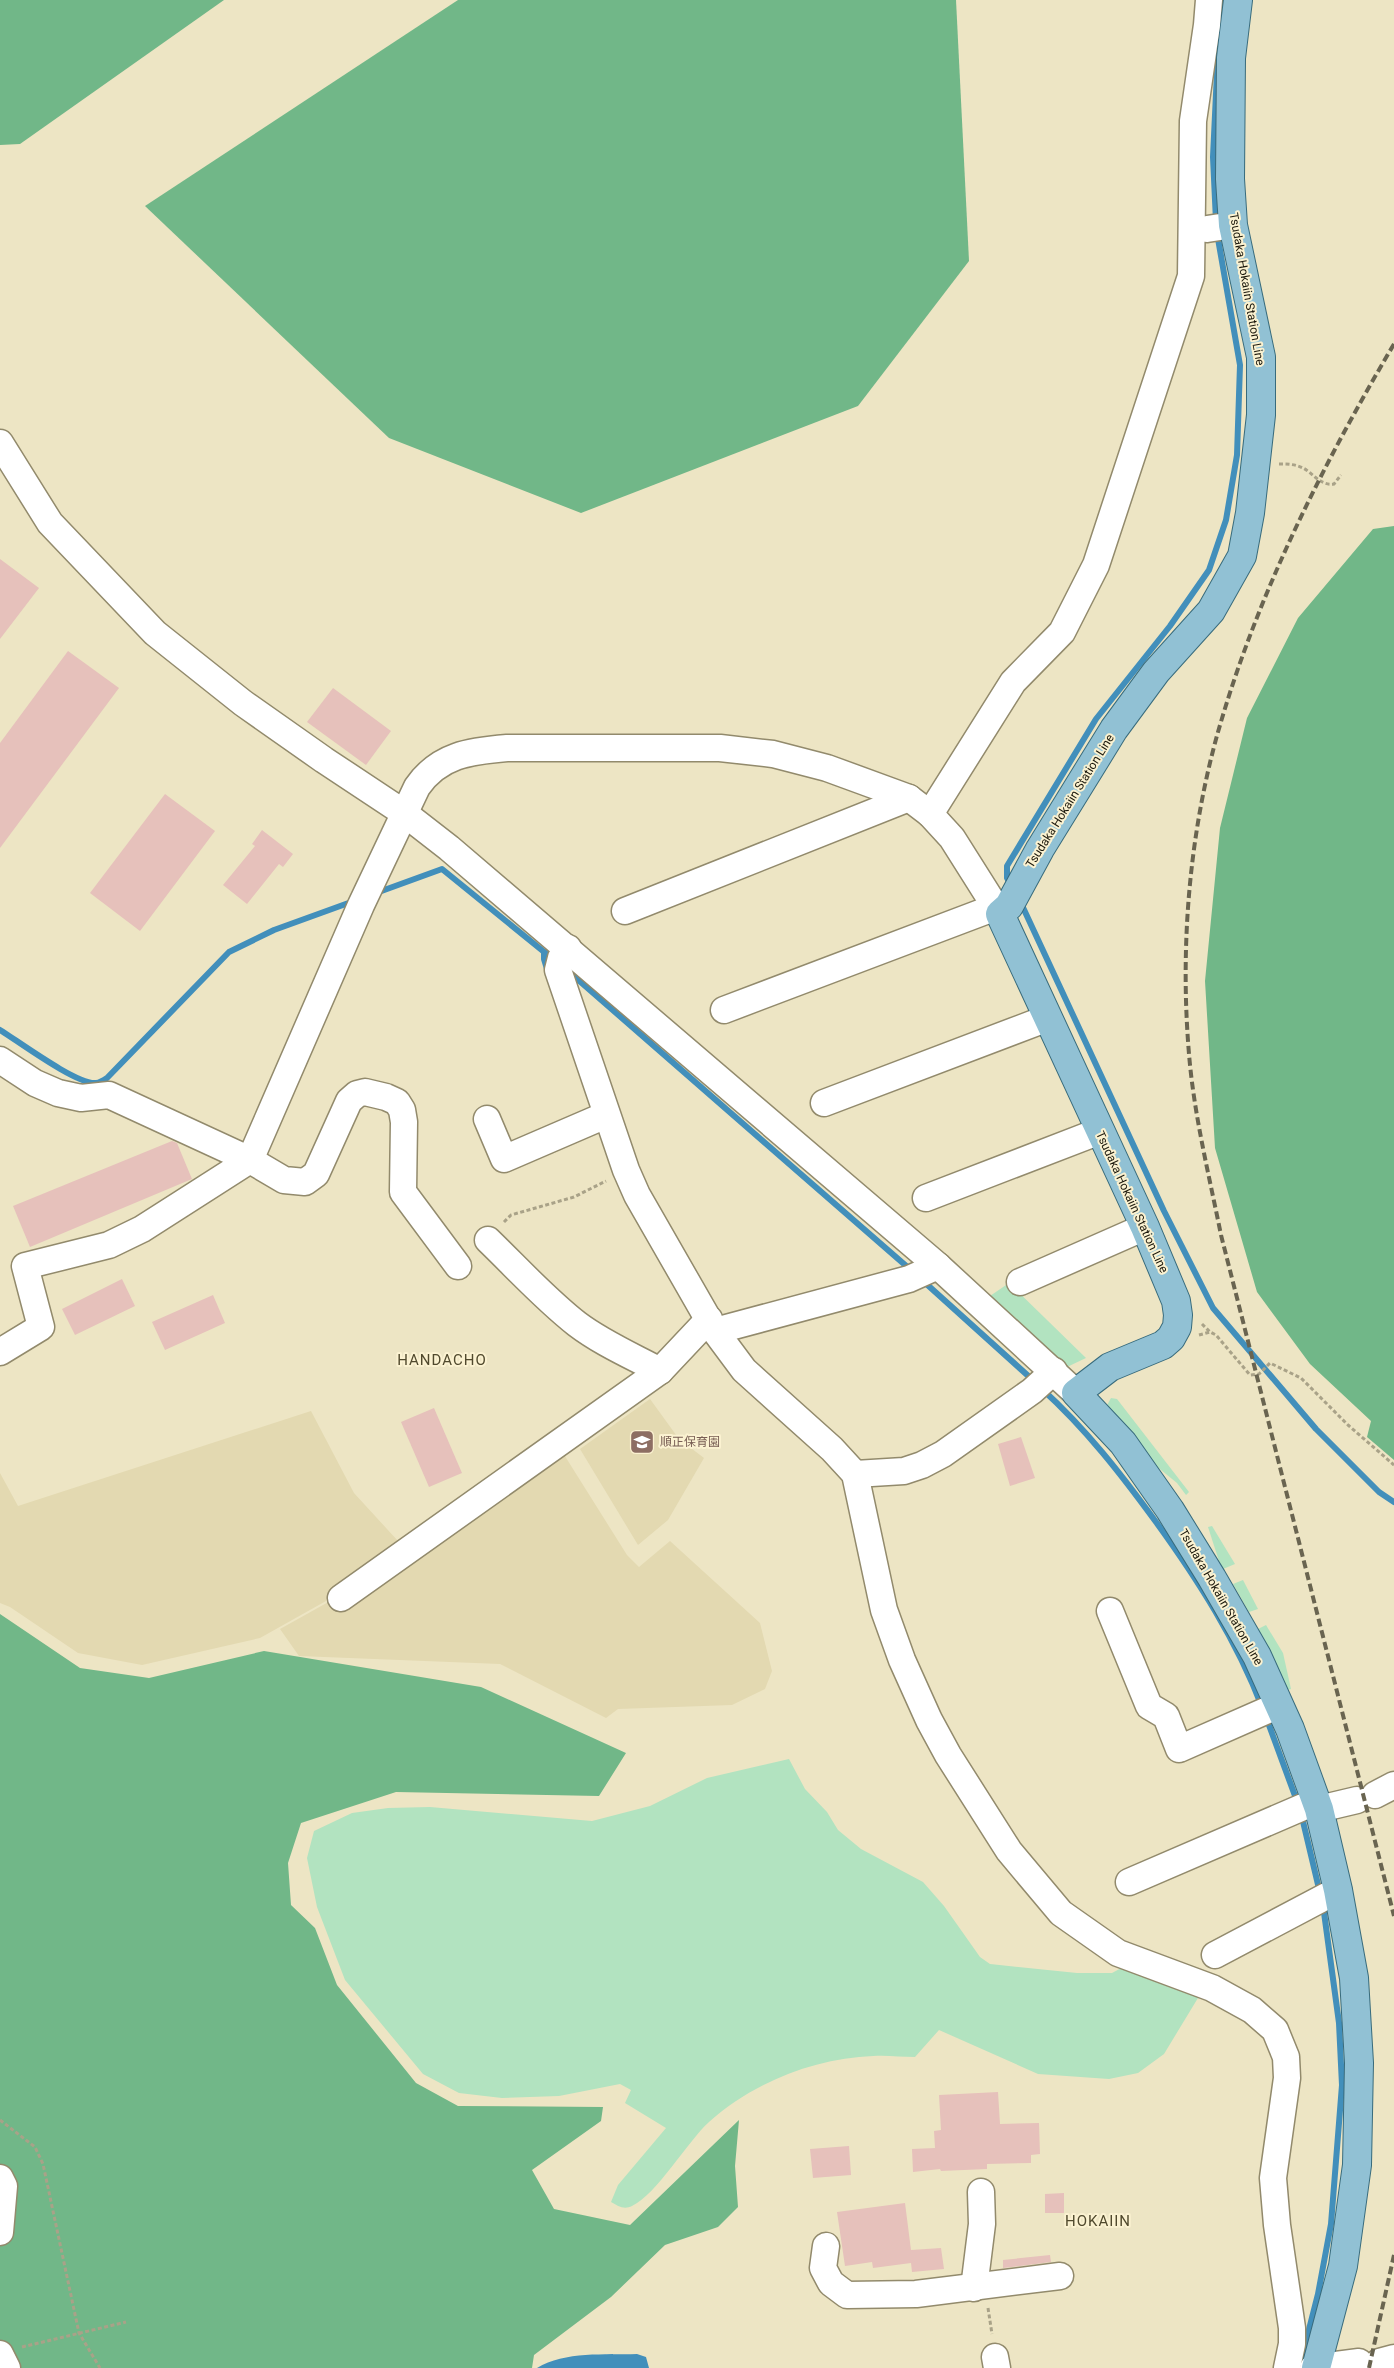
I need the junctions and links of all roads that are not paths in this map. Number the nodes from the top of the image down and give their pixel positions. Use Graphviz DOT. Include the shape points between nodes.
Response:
graph roads {
  1 [pos="1222,11"];
  2 [pos="1193,139"];
  3 [pos="1219,227"];
  4 [pos="1191,276"];
  5 [pos="0,443"];
  6 [pos="909,798"];
  7 [pos="404,813"];
  8 [pos="930,814"];
  9 [pos="1002,909"];
  10 [pos="625,911"];
  11 [pos="562,958"];
  12 [pos="724,1010"];
  13 [pos="1048,1018"];
  14 [pos="0,1060"];
  15 [pos="824,1103"];
  16 [pos="600,1118"];
  17 [pos="487,1119"];
  18 [pos="1100,1131"];
  19 [pos="250,1160"];
  20 [pos="926,1198"];
  21 [pos="1145,1227"];
  22 [pos="488,1240"];
  23 [pos="458,1266"];
  24 [pos="923,1272"];
  25 [pos="1020,1282"];
  26 [pos="707,1326"];
  27 [pos="0,1352"];
  28 [pos="660,1371"];
  29 [pos="1043,1381"];
  30 [pos="1076,1393"];
  31 [pos="857,1480"];
  32 [pos="341,1598"];
  33 [pos="1110,1611"];
  34 [pos="1269,1709"];
  35 [pos="1375,1793"];
  36 [pos="1309,1807"];
  37 [pos="1129,1882"];
  38 [pos="1328,1896"];
  39 [pos="1215,1955"];
  40 [pos="0,2178"];
  41 [pos="981,2192"];
  42 [pos="0,2232"];
  43 [pos="826,2246"];
  44 [pos="1060,2276"];
  45 [pos="982,2290"];
  46 [pos="1378,2361"];
  47 [pos="1286,2368"];
  48 [pos="1315,2368"];
  1 -- 2 [label="street" via="1193,122"];
  1 -- 3 [label="main road, Tsudaka Hokaiin Station Line" via="1231,58 1230,179"];
  2 -- 3 [label="street"];
  2 -- 4 [label="street"];
  3 -- 4 [label="street" via="1205,272"];
  3 -- 9 [label="main road, Tsudaka Hokaiin Station Line" via="1261,357 1261,415 1242,556 1211,611 1156,672 1114,730"];
  4 -- 8 [label="street" via="1096,565 1062,632 1013,682"];
  5 -- 7 [label="street" via="50,523 155,633 244,703"];
  6 -- 7 [label="street" via="827,768 774,754 720,748 507,748 453,757 426,773"];
  6 -- 8 [label="street"];
  6 -- 10 [label="street"];
  7 -- 11 [label="street"];
  7 -- 19 [label="street"];
  8 -- 9 [label="street" via="952,838"];
  9 -- 12 [label="street"];
  9 -- 13 [label="main road, Tsudaka Hokaiin Station Line"];
  11 -- 16 [label="street"];
  11 -- 24 [label="street"];
  13 -- 15 [label="street"];
  13 -- 18 [label="main road, Tsudaka Hokaiin Station Line"];
  14 -- 19 [label="street" via="50,1090 81,1098 109,1095"];
  16 -- 17 [label="street" via="504,1159"];
  16 -- 26 [label="street" via="637,1196"];
  18 -- 20 [label="street"];
  18 -- 21 [label="main road, Tsudaka Hokaiin Station Line"];
  19 -- 23 [label="street" via="284,1180 304,1182 316,1174 352,1097 365,1092 397,1102 404,1122 404,1192"];
  19 -- 27 [label="street" via="142,1229 109,1245 25,1266 41,1327"];
  21 -- 25 [label="street"];
  21 -- 30 [label="main road, Tsudaka Hokaiin Station Line" via="1176,1301 1176,1327 1163,1345 1110,1367"];
  22 -- 28 [label="street" via="578,1324 605,1343"];
  24 -- 26 [label="street"];
  24 -- 29 [label="street"];
  26 -- 28 [label="street"];
  26 -- 31 [label="street" via="744,1370 832,1449"];
  28 -- 32 [label="street"];
  29 -- 30 [label="street"];
  29 -- 31 [label="street" via="922,1465"];
  30 -- 34 [label="main road, Tsudaka Hokaiin Station Line" via="1123,1443 1170,1510 1257,1656"];
  31 -- 47 [label="street" via="884,1610 902,1660 948,1755 1009,1851 1061,1912 1118,1954 1212,1988 1252,2010 1275,2030 1286,2056 1288,2078 1273,2178 1292,2328"];
  33 -- 34 [label="street" via="1149,1706 1166,1716 1180,1749"];
  34 -- 36 [label="main road, Tsudaka Hokaiin Station Line"];
  35 -- 36 [label="street"];
  36 -- 37 [label="street"];
  36 -- 38 [label="main road, Tsudaka Hokaiin Station Line"];
  38 -- 39 [label="street"];
  38 -- 48 [label="main road, Tsudaka Hokaiin Station Line" via="1354,1978 1359,2063 1357,2166 1344,2266"];
  40 -- 42 [label="street" via="4,2186"];
  41 -- 45 [label="street"];
  43 -- 45 [label="street" via="823,2268 831,2283 847,2295"];
  44 -- 45 [label="street"];
  46 -- 48 [label="street"];
}
